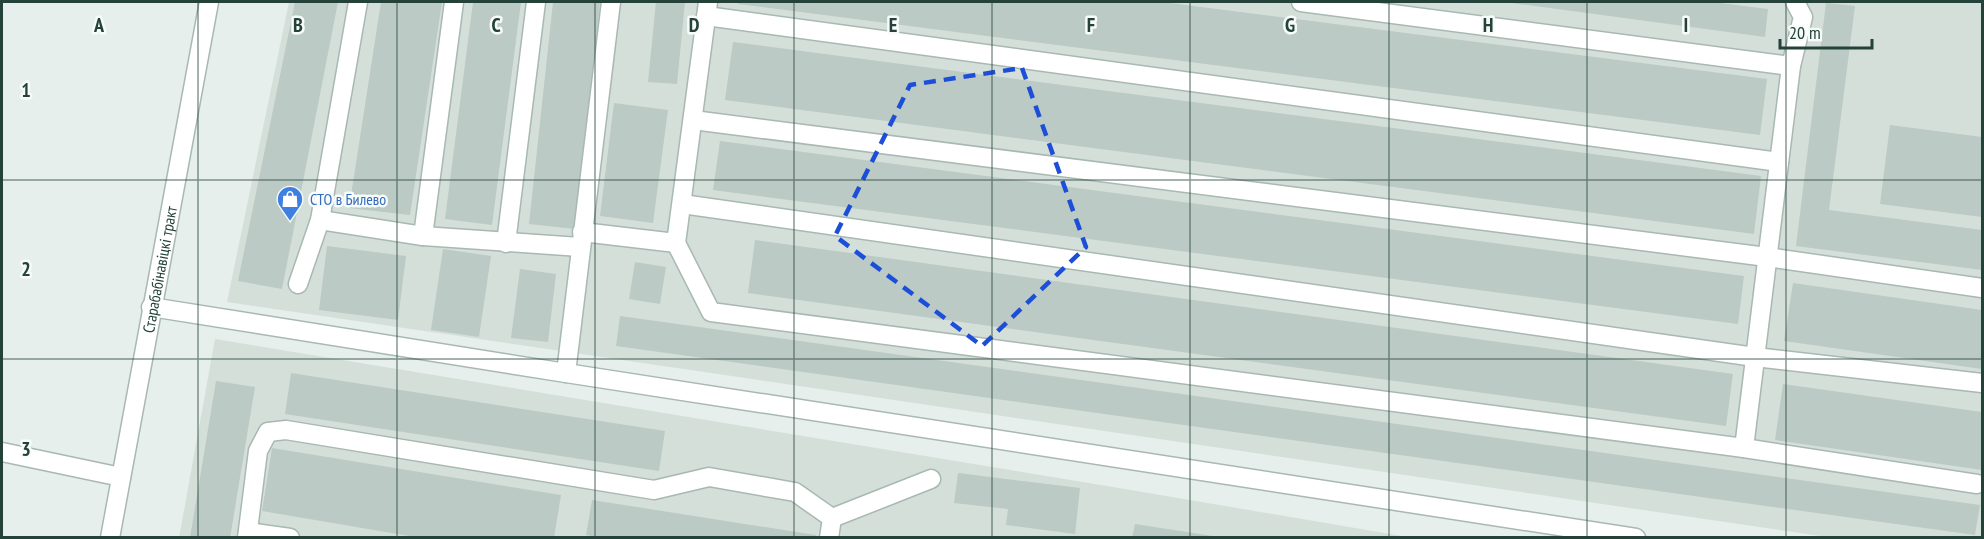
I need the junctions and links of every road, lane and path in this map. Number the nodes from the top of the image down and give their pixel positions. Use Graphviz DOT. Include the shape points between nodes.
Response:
graph roads {
  1 [pos="209,2"];
  2 [pos="358,2"];
  3 [pos="454,2"];
  4 [pos="537,2"];
  5 [pos="611,2"];
  6 [pos="1301,2"];
  7 [pos="1796,2"];
  8 [pos="707,9"];
  9 [pos="1791,66"];
  10 [pos="693,120"];
  11 [pos="1779,162"];
  12 [pos="682,204"];
  13 [pos="320,220"];
  14 [pos="423,236"];
  15 [pos="581,239"];
  16 [pos="506,243"];
  17 [pos="676,243"];
  18 [pos="1767,257"];
  19 [pos="298,284"];
  20 [pos="1983,288"];
  21 [pos="151,307"];
  22 [pos="1755,357"];
  23 [pos="566,373"];
  24 [pos="1983,383"];
  25 [pos="1744,448"];
  26 [pos="2,452"];
  27 [pos="121,477"];
  28 [pos="931,479"];
  29 [pos="1977,484"];
  30 [pos="832,518"];
  31 [pos="247,535"];
  32 [pos="110,537"];
  33 [pos="290,537"];
  34 [pos="829,537"];
  35 [pos="1636,537"];
  1 -- 21 [label="street, Старабабінавіцкі тракт"];
  2 -- 13 [label="street"];
  3 -- 14 [label="street"];
  4 -- 16 [label="street"];
  5 -- 15 [label="street"];
  6 -- 9 [label="street"];
  7 -- 9 [label="street" via="1803,17"];
  8 -- 10 [label="street"];
  8 -- 11 [label="street"];
  9 -- 11 [label="street"];
  10 -- 12 [label="street"];
  10 -- 18 [label="street"];
  11 -- 18 [label="street"];
  12 -- 17 [label="street"];
  12 -- 22 [label="street"];
  13 -- 14 [label="street"];
  13 -- 19 [label="street"];
  14 -- 16 [label="street"];
  15 -- 16 [label="street"];
  15 -- 17 [label="street"];
  15 -- 23 [label="street"];
  17 -- 25 [label="street" via="711,312"];
  18 -- 20 [label="street"];
  18 -- 22 [label="street"];
  21 -- 23 [label="street"];
  21 -- 27 [label="street, Старабабінавіцкі тракт"];
  22 -- 24 [label="street"];
  22 -- 25 [label="street"];
  23 -- 35 [label="street"];
  25 -- 29 [label="street"];
  26 -- 27 [label="street"];
  27 -- 32 [label="street, Старабабінавіцкі тракт"];
  28 -- 30 [label="street"];
  30 -- 31 [label="street" via="795,492 709,477 654,489 286,430 268,432 258,451"];
  30 -- 34 [label="street"];
  31 -- 33 [label="street"];
}
